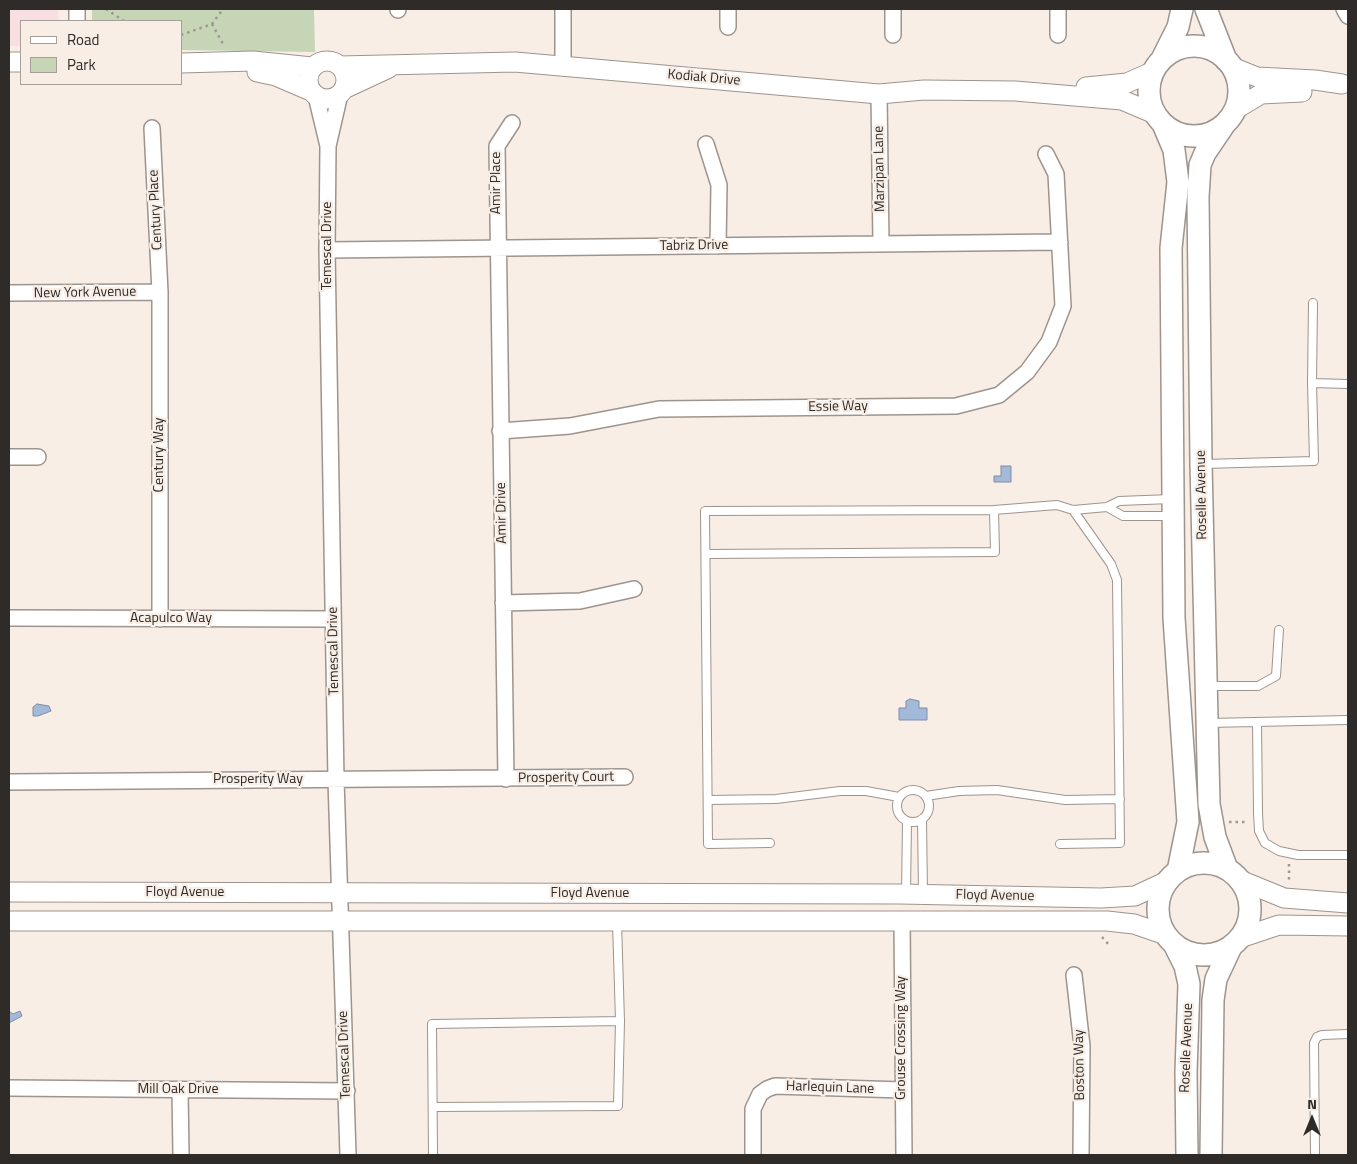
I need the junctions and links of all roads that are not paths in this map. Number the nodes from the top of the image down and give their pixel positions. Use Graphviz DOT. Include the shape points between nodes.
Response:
graph roads {
  1 [pos="563,9"];
  2 [pos="728,9"];
  3 [pos="893,9"];
  4 [pos="1058,9"];
  5 [pos="1182,9"];
  6 [pos="1206,9"];
  7 [pos="1344,9"];
  8 [pos="1348,16"];
  9 [pos="728,27"];
  10 [pos="893,35"];
  11 [pos="1058,35"];
  12 [pos="182,63"];
  13 [pos="233,63"];
  14 [pos="1229,63"];
  15 [pos="564,65"];
  16 [pos="340,66"];
  17 [pos="393,66"];
  18 [pos="1158,66"];
  19 [pos="312,67"];
  20 [pos="1345,84"];
  21 [pos="342,91"];
  22 [pos="1015,91"];
  23 [pos="314,93"];
  24 [pos="879,94"];
  25 [pos="1230,117"];
  26 [pos="1159,119"];
  27 [pos="512,123"];
  28 [pos="152,128"];
  29 [pos="706,144"];
  30 [pos="328,146"];
  31 [pos="1046,154"];
  32 [pos="1060,242"];
  33 [pos="881,244"];
  34 [pos="718,246"];
  35 [pos="497,248"];
  36 [pos="327,250"];
  37 [pos="160,292"];
  38 [pos="9,294"];
  39 [pos="1313,303"];
  40 [pos="1312,383"];
  41 [pos="1348,384"];
  42 [pos="500,431"];
  43 [pos="9,457"];
  44 [pos="38,457"];
  45 [pos="1201,464"];
  46 [pos="1107,507"];
  47 [pos="1172,507"];
  48 [pos="994,510"];
  49 [pos="1073,510"];
  50 [pos="706,554"];
  51 [pos="634,589"];
  52 [pos="504,603"];
  53 [pos="9,618"];
  54 [pos="160,619"];
  55 [pos="333,619"];
  56 [pos="1279,630"];
  57 [pos="1206,686"];
  58 [pos="1348,720"];
  59 [pos="1257,722"];
  60 [pos="1207,723"];
  61 [pos="625,777"];
  62 [pos="506,779"];
  63 [pos="336,780"];
  64 [pos="9,782"];
  65 [pos="926,796"];
  66 [pos="899,797"];
  67 [pos="1120,799"];
  68 [pos="708,800"];
  69 [pos="922,819"];
  70 [pos="907,821"];
  71 [pos="770,843"];
  72 [pos="1060,844"];
  73 [pos="1348,856"];
  74 [pos="1234,874"];
  75 [pos="1173,876"];
  76 [pos="9,892"];
  77 [pos="339,894"];
  78 [pos="915,894"];
  79 [pos="1348,903"];
  80 [pos="9,921"];
  81 [pos="618,921"];
  82 [pos="902,921"];
  83 [pos="340,922"];
  84 [pos="1348,926"];
  85 [pos="1170,940"];
  86 [pos="1235,942"];
  87 [pos="1074,975"];
  88 [pos="620,1021"];
  89 [pos="1348,1034"];
  90 [pos="9,1088"];
  91 [pos="180,1090"];
  92 [pos="902,1090"];
  93 [pos="347,1091"];
  94 [pos="432,1107"];
  95 [pos="181,1155"];
  96 [pos="348,1155"];
  97 [pos="433,1155"];
  98 [pos="753,1155"];
  99 [pos="904,1155"];
  100 [pos="1081,1155"];
  101 [pos="1187,1155"];
  102 [pos="1211,1155"];
  103 [pos="1315,1155"];
  1 -- 15 [label="street"];
  2 -- 9 [label="street"];
  3 -- 10 [label="street"];
  4 -- 11 [label="street"];
  5 -- 18 [label="main road" via="1178,27"];
  6 -- 14 [label="main road"];
  7 -- 8 [label="street"];
  12 -- 13 [label="street"];
  13 -- 19 [label="street" via="253,61"];
  13 -- 23 [label="street" via="276,76"];
  14 -- 18 [label="main road" via="1213,50 1191,46 1176,50"];
  14 -- 20 [label="street" via="1257,77"];
  14 -- 25 [label="main road" via="1239,89"];
  15 -- 17 [label="street, Kodiak Drive" via="515,62"];
  15 -- 24 [label="street, Kodiak Drive"];
  16 -- 17 [label="street, Kodiak Drive"];
  16 -- 19 [label="street" via="323,61"];
  16 -- 21 [label="street" via="345,77"];
  17 -- 21 [label="street, Kodiak Drive"];
  18 -- 22 [label="street, Kodiak Drive" via="1128,83"];
  18 -- 26 [label="main road" via="1149,90"];
  19 -- 23 [label="street" via="307,79"];
  20 -- 25 [label="street" via="1316,91 1261,94"];
  21 -- 23 [label="street" via="328,99"];
  21 -- 30 [label="street, Temescal Drive"];
  22 -- 24 [label="street, Kodiak Drive" via="924,90"];
  22 -- 26 [label="street, Kodiak Drive" via="1122,100"];
  23 -- 30 [label="street, Temescal Drive"];
  24 -- 33 [label="street, Marzipan Lane"];
  25 -- 26 [label="main road" via="1212,133 1193,136 1177,133"];
  25 -- 45 [label="main road, Roselle Avenue" via="1205,153 1198,178"];
  26 -- 47 [label="main road" via="1172,140 1178,174 1172,248"];
  27 -- 35 [label="street, Amir Place" via="497,146"];
  28 -- 37 [label="street, Century Place"];
  29 -- 34 [label="street" via="719,185"];
  30 -- 36 [label="street, Temescal Drive"];
  31 -- 32 [label="street, Essie Way" via="1056,174"];
  32 -- 33 [label="street, Tabriz Drive"];
  32 -- 42 [label="street, Essie Way" via="1064,306 1049,342 1027,372 999,395 956,406 659,409 570,426"];
  33 -- 34 [label="street, Tabriz Drive"];
  34 -- 35 [label="street, Tabriz Drive"];
  35 -- 36 [label="street, Tabriz Drive"];
  35 -- 42 [label="street, Amir Drive"];
  36 -- 55 [label="street, Temescal Drive"];
  37 -- 38 [label="street, New York Avenue"];
  37 -- 54 [label="street, Century Way"];
  39 -- 40 [label="lane"];
  40 -- 41 [label="lane"];
  40 -- 45 [label="lane" via="1314,461"];
  42 -- 52 [label="street, Amir Drive"];
  43 -- 44 [label="street"];
  45 -- 57 [label="main road, Roselle Avenue"];
  46 -- 47 [label="lane" via="1119,501"];
  46 -- 47 [label="lane" via="1123,516"];
  46 -- 49 [label="lane"];
  47 -- 75 [label="main road" via="1174,618 1188,822"];
  48 -- 49 [label="lane" via="1058,505"];
  48 -- 50 [label="lane" via="706,511"];
  48 -- 50 [label="lane" via="995,552"];
  49 -- 67 [label="lane" via="1111,564 1117,580"];
  50 -- 68 [label="lane"];
  51 -- 52 [label="street" via="580,601"];
  52 -- 62 [label="street, Amir Drive"];
  53 -- 54 [label="street, Acapulco Way"];
  54 -- 55 [label="street, Acapulco Way"];
  55 -- 63 [label="street, Temescal Drive"];
  56 -- 57 [label="lane" via="1276,676 1258,686"];
  57 -- 60 [label="main road, Roselle Avenue"];
  58 -- 59 [label="lane"];
  59 -- 60 [label="lane"];
  59 -- 73 [label="lane" via="1259,831 1265,843 1278,851 1298,855"];
  60 -- 74 [label="main road, Roselle Avenue" via="1210,814 1215,837"];
  61 -- 62 [label="street, Prosperity Court"];
  62 -- 63 [label="street, Prosperity Way"];
  63 -- 64 [label="street, Prosperity Way"];
  63 -- 77 [label="street, Temescal Drive"];
  65 -- 66 [label="lane" via="909,790"];
  65 -- 67 [label="lane" via="959,790 997,790 1065,800"];
  65 -- 69 [label="lane" via="929,808"];
  66 -- 68 [label="lane" via="866,791 840,791 776,799"];
  66 -- 70 [label="lane" via="897,810"];
  67 -- 72 [label="lane" via="1120,843"];
  68 -- 71 [label="lane" via="708,844"];
  69 -- 70 [label="lane"];
  69 -- 78 [label="lane"];
  70 -- 78 [label="lane"];
  74 -- 75 [label="main road" via="1201,863"];
  74 -- 79 [label="street" via="1284,898"];
  74 -- 86 [label="main road" via="1247,892 1250,913 1247,926"];
  75 -- 78 [label="street, Floyd Avenue" via="1127,898"];
  75 -- 85 [label="main road" via="1160,895 1158,910"];
  76 -- 77 [label="street, Floyd Avenue"];
  77 -- 78 [label="street, Floyd Avenue"];
  77 -- 83 [label="street, Temescal Drive"];
  80 -- 83 [label="street, Floyd Avenue"];
  81 -- 82 [label="street, Floyd Avenue"];
  81 -- 83 [label="street, Floyd Avenue"];
  81 -- 88 [label="lane"];
  82 -- 85 [label="street, Floyd Avenue" via="1107,921 1134,924"];
  82 -- 92 [label="street, Grouse Crossing Way"];
  83 -- 93 [label="street, Temescal Drive"];
  84 -- 86 [label="street" via="1279,925"];
  85 -- 86 [label="main road" via="1183,950 1202,955 1212,954"];
  85 -- 101 [label="main road, Roselle Avenue" via="1185,966 1189,984"];
  86 -- 102 [label="main road, Roselle Avenue" via="1216,979 1213,1000"];
  87 -- 100 [label="street, Boston Way" via="1082,1046"];
  88 -- 94 [label="lane" via="432,1024"];
  88 -- 94 [label="lane" via="618,1106"];
  89 -- 103 [label="lane" via="1322,1035 1314,1043"];
  90 -- 91 [label="street, Mill Oak Drive"];
  91 -- 93 [label="street, Mill Oak Drive"];
  91 -- 95 [label="street"];
  92 -- 98 [label="street, Harlequin Lane" via="775,1086 760,1094 753,1109"];
  92 -- 99 [label="street, Grouse Crossing Way"];
  93 -- 96 [label="street, Temescal Drive"];
  94 -- 97 [label="lane"];
}
